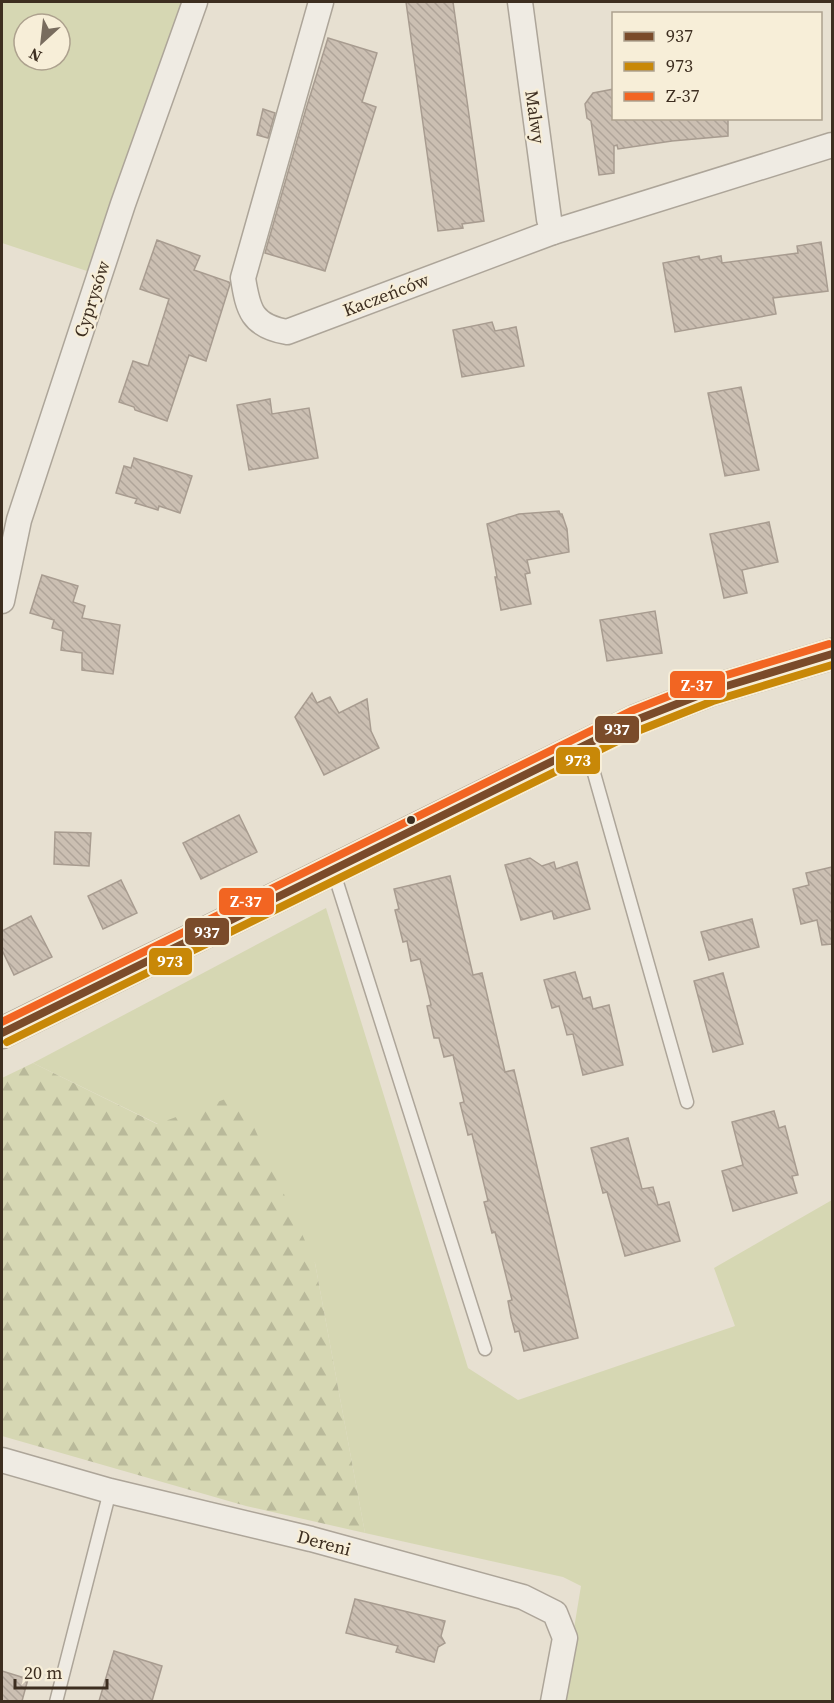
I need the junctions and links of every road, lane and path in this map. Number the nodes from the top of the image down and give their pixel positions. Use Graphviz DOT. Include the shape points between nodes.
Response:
graph roads {
  1 [pos="195,2"];
  2 [pos="321,2"];
  3 [pos="520,2"];
  4 [pos="832,145"];
  5 [pos="553,232"];
  6 [pos="2,601"];
  7 [pos="832,654"];
  8 [pos="586,744"];
  9 [pos="333,869"];
  10 [pos="2,1032"];
  11 [pos="687,1102"];
  12 [pos="484,1349"];
  13 [pos="2,1460"];
  14 [pos="110,1491"];
  15 [pos="56,1701"];
  16 [pos="553,1701"];
  1 -- 6 [label="street, Cyprysów" via="123,204 23,508"];
  2 -- 5 [label="street, Kaczeńców" via="243,278 256,319 273,330 286,332"];
  3 -- 5 [label="street, Malwy"];
  4 -- 5 [label="street, Kaczeńców"];
  7 -- 8 [label="street" via="711,691"];
  8 -- 9 [label="street"];
  8 -- 11 [label="lane"];
  9 -- 10 [label="street"];
  9 -- 12 [label="lane"];
  13 -- 14 [label="street, Dereni"];
  14 -- 15 [label="lane"];
  14 -- 16 [label="street, Dereni" via="311,1539 523,1597 555,1613 566,1638"];
}
